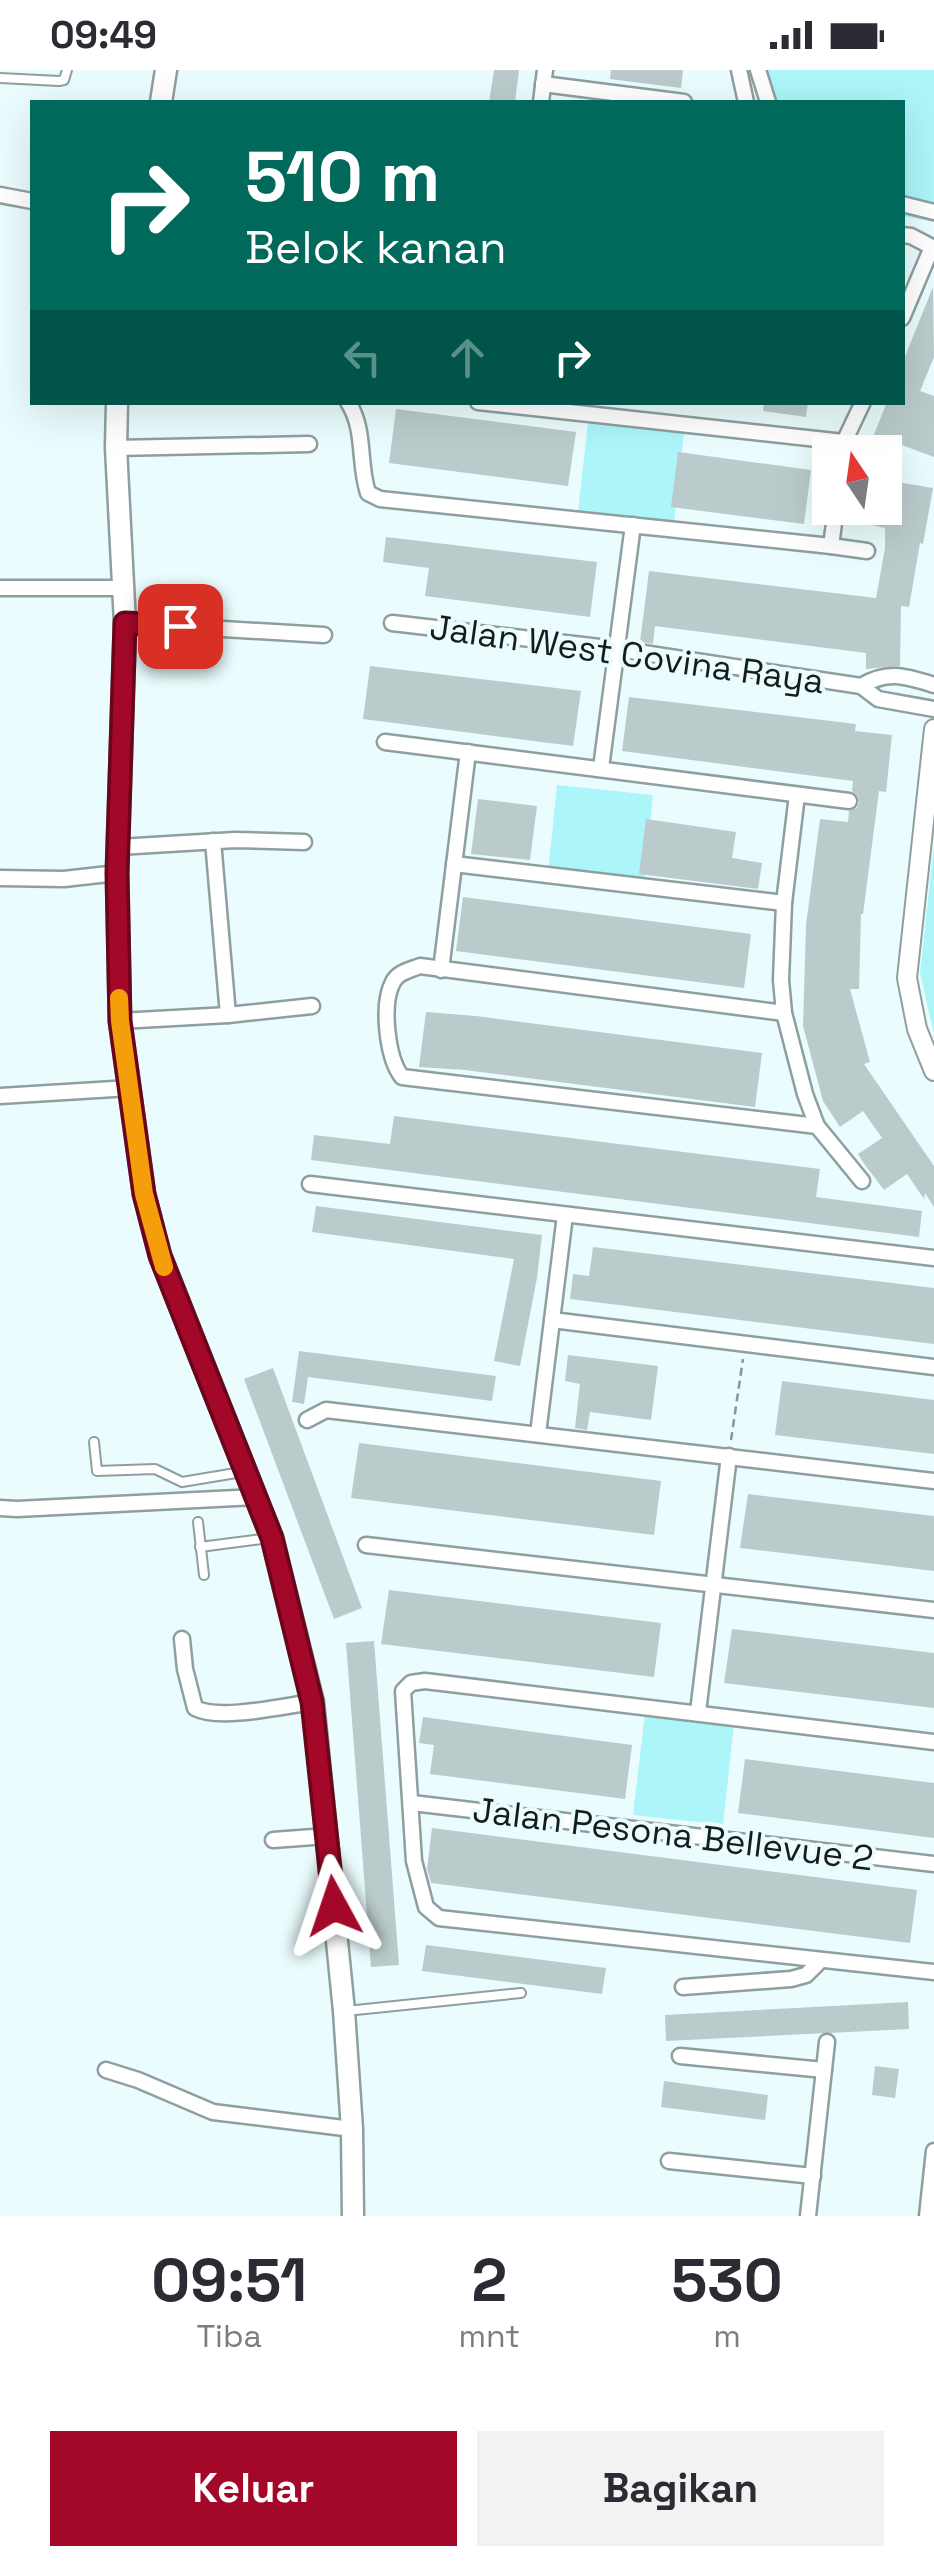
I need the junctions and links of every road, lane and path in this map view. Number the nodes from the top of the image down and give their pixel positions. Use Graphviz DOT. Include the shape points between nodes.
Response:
graph roads {
  1 [pos="67,70"];
  2 [pos="166,70"];
  3 [pos="739,70"];
  4 [pos="758,70"];
  5 [pos="544,77"];
  6 [pos="0,78"];
  7 [pos="161,100"];
  8 [pos="673,100"];
  9 [pos="746,100"];
  10 [pos="767,100"];
  11 [pos="0,196"];
  12 [pos="30,201"];
  13 [pos="905,205"];
  14 [pos="934,212"];
  15 [pos="905,235"];
  16 [pos="905,311"];
  17 [pos="117,405"];
  18 [pos="349,405"];
  19 [pos="502,405"];
  20 [pos="863,405"];
  21 [pos="849,435"];
  22 [pos="812,443"];
  23 [pos="309,444"];
  24 [pos="116,448"];
  25 [pos="633,525"];
  26 [pos="834,525"];
  27 [pos="831,546"];
  28 [pos="867,551"];
  29 [pos="0,588"];
  30 [pos="122,588"];
  31 [pos="125,623"];
  32 [pos="392,623"];
  33 [pos="324,635"];
  34 [pos="617,650"];
  35 [pos="934,685"];
  36 [pos="861,686"];
  37 [pos="934,709"];
  38 [pos="934,729"];
  39 [pos="386,742"];
  40 [pos="468,752"];
  41 [pos="602,768"];
  42 [pos="797,794"];
  43 [pos="849,801"];
  44 [pos="212,841"];
  45 [pos="304,842"];
  46 [pos="119,847"];
  47 [pos="454,864"];
  48 [pos="117,873"];
  49 [pos="0,878"];
  50 [pos="784,903"];
  51 [pos="441,970"];
  52 [pos="312,1006"];
  53 [pos="784,1013"];
  54 [pos="228,1015"];
  55 [pos="120,1021"];
  56 [pos="934,1070"];
  57 [pos="130,1088"];
  58 [pos="0,1096"];
  59 [pos="817,1126"];
  60 [pos="862,1181"];
  61 [pos="310,1184"];
  62 [pos="565,1215"];
  63 [pos="934,1258"];
  64 [pos="552,1320"];
  65 [pos="746,1344"];
  66 [pos="934,1366"];
  67 [pos="307,1420"];
  68 [pos="538,1434"];
  69 [pos="94,1442"];
  70 [pos="729,1456"];
  71 [pos="247,1472"];
  72 [pos="934,1481"];
  73 [pos="256,1497"];
  74 [pos="0,1508"];
  75 [pos="198,1522"];
  76 [pos="272,1538"];
  77 [pos="366,1545"];
  78 [pos="200,1547"];
  79 [pos="204,1575"];
  80 [pos="714,1585"];
  81 [pos="934,1610"];
  82 [pos="182,1640"];
  83 [pos="312,1702"];
  84 [pos="698,1712"];
  85 [pos="934,1742"];
  86 [pos="412,1803"];
  87 [pos="328,1836"];
  88 [pos="273,1840"];
  89 [pos="934,1864"];
  90 [pos="820,1960"];
  91 [pos="934,1972"];
  92 [pos="683,1986"];
  93 [pos="520,1993"];
  94 [pos="344,2011"];
  95 [pos="827,2042"];
  96 [pos="680,2056"];
  97 [pos="106,2070"];
  98 [pos="824,2070"];
  99 [pos="352,2129"];
  100 [pos="934,2150"];
  101 [pos="669,2161"];
  102 [pos="812,2176"];
  103 [pos="353,2216"];
  104 [pos="808,2216"];
  105 [pos="926,2216"];
  1 -- 6 [label="lane" via="59,81"];
  2 -- 7 [label="main road"];
  3 -- 9 [label="street"];
  4 -- 10 [label="street"];
  5 -- 8 [label="street"];
  11 -- 12 [label="street"];
  13 -- 14 [label="street"];
  15 -- 16 [label="street" via="932,246"];
  17 -- 24 [label="main road"];
  18 -- 25 [label="street" via="360,430 368,493"];
  19 -- 22 [label="street"];
  20 -- 21 [label="street"];
  23 -- 24 [label="street"];
  24 -- 30 [label="main road"];
  25 -- 27 [label="street"];
  25 -- 34 [label="street"];
  26 -- 27 [label="street"];
  27 -- 28 [label="street"];
  29 -- 30 [label="street"];
  30 -- 31 [label="main road"];
  31 -- 33 [label="street"];
  31 -- 46 [label="main road"];
  32 -- 34 [label="street, Jalan West Covina Raya"];
  34 -- 36 [label="street, Jalan West Covina Raya"];
  34 -- 41 [label="street"];
  35 -- 36 [label="street, Jalan West Covina Raya" via="879,675"];
  36 -- 37 [label="street, Jalan West Covina Raya" via="878,700"];
  38 -- 56 [label="street" via="906,978"];
  39 -- 40 [label="street"];
  40 -- 41 [label="street"];
  40 -- 47 [label="street"];
  41 -- 42 [label="street"];
  42 -- 43 [label="street"];
  42 -- 50 [label="street"];
  44 -- 45 [label="street"];
  44 -- 46 [label="street"];
  44 -- 54 [label="street"];
  46 -- 48 [label="main road"];
  47 -- 50 [label="street"];
  47 -- 51 [label="street"];
  48 -- 49 [label="street"];
  48 -- 55 [label="main road"];
  50 -- 53 [label="street"];
  51 -- 53 [label="street"];
  51 -- 59 [label="street" via="420,966 393,980 387,1021 394,1067 402,1077"];
  52 -- 54 [label="street"];
  53 -- 59 [label="street"];
  54 -- 55 [label="street"];
  55 -- 57 [label="main road"];
  57 -- 58 [label="street"];
  57 -- 71 [label="main road" via="160,1256"];
  59 -- 60 [label="street"];
  61 -- 62 [label="street"];
  62 -- 63 [label="street"];
  62 -- 64 [label="street"];
  64 -- 65 [label="street"];
  64 -- 68 [label="street"];
  65 -- 66 [label="street"];
  65 -- 70 [label="path"];
  67 -- 68 [label="street" via="326,1410"];
  68 -- 70 [label="street"];
  69 -- 71 [label="lane" via="98,1472 156,1469 182,1482"];
  70 -- 72 [label="street"];
  70 -- 80 [label="street"];
  71 -- 73 [label="main road"];
  73 -- 74 [label="street"];
  73 -- 76 [label="main road"];
  75 -- 78 [label="lane"];
  76 -- 78 [label="lane"];
  76 -- 83 [label="main road"];
  77 -- 80 [label="street"];
  78 -- 79 [label="lane"];
  80 -- 81 [label="street"];
  80 -- 84 [label="street"];
  82 -- 83 [label="street" via="195,1708 205,1713"];
  83 -- 87 [label="main road"];
  84 -- 85 [label="street"];
  84 -- 86 [label="street" via="411,1683 403,1691"];
  86 -- 89 [label="street, Jalan Pesona Bellevue 2"];
  86 -- 90 [label="street" via="422,1896 439,1918"];
  87 -- 88 [label="street"];
  87 -- 94 [label="main road"];
  90 -- 91 [label="street"];
  90 -- 92 [label="street" via="791,1979"];
  93 -- 94 [label="lane"];
  94 -- 99 [label="main road"];
  95 -- 98 [label="street"];
  96 -- 98 [label="street"];
  97 -- 99 [label="street" via="213,2112"];
  98 -- 102 [label="street"];
  99 -- 103 [label="main road"];
  100 -- 105 [label="street"];
  101 -- 102 [label="street"];
  102 -- 104 [label="street"];
}
